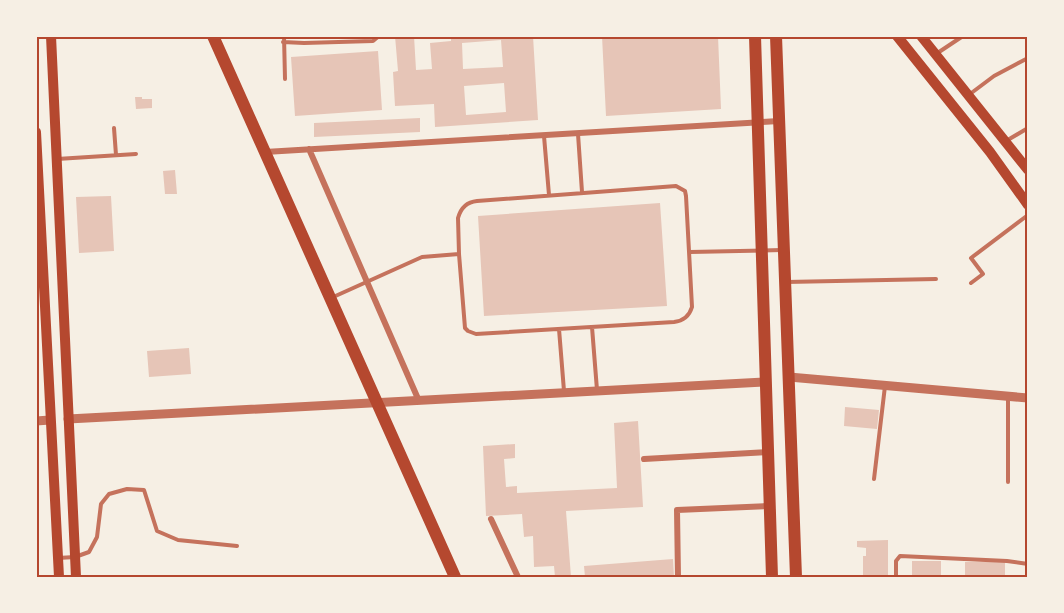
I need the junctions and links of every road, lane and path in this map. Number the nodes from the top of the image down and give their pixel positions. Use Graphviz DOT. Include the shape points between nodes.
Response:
graph roads {
  1 [pos="51,36"];
  2 [pos="213,36"];
  3 [pos="379,36"];
  4 [pos="755,36"];
  5 [pos="776,36"];
  6 [pos="897,36"];
  7 [pos="921,36"];
  8 [pos="963,36"];
  9 [pos="283,39"];
  10 [pos="935,54"];
  11 [pos="1028,58"];
  12 [pos="285,79"];
  13 [pos="968,95"];
  14 [pos="954,107"];
  15 [pos="779,121"];
  16 [pos="757,122"];
  17 [pos="114,128"];
  18 [pos="1028,128"];
  19 [pos="36,132"];
  20 [pos="578,133"];
  21 [pos="544,135"];
  22 [pos="1006,142"];
  23 [pos="309,149"];
  24 [pos="265,152"];
  25 [pos="136,154"];
  26 [pos="116,155"];
  27 [pos="57,159"];
  28 [pos="37,163"];
  29 [pos="1028,170"];
  30 [pos="582,192"];
  31 [pos="549,195"];
  32 [pos="1028,205"];
  33 [pos="38,214"];
  34 [pos="1028,215"];
  35 [pos="762,250"];
  36 [pos="784,250"];
  37 [pos="690,252"];
  38 [pos="459,254"];
  39 [pos="936,279"];
  40 [pos="367,282"];
  41 [pos="785,282"];
  42 [pos="971,283"];
  43 [pos="330,298"];
  44 [pos="591,327"];
  45 [pos="559,329"];
  46 [pos="41,333"];
  47 [pos="789,377"];
  48 [pos="766,382"];
  49 [pos="885,386"];
  50 [pos="597,391"];
  51 [pos="564,393"];
  52 [pos="1008,397"];
  53 [pos="1028,398"];
  54 [pos="419,401"];
  55 [pos="377,403"];
  56 [pos="68,419"];
  57 [pos="50,420"];
  58 [pos="36,421"];
  59 [pos="791,451"];
  60 [pos="768,452"];
  61 [pos="644,459"];
  62 [pos="874,479"];
  63 [pos="1008,482"];
  64 [pos="770,506"];
  65 [pos="491,519"];
  66 [pos="237,546"];
  67 [pos="75,557"];
  68 [pos="58,558"];
  69 [pos="1028,564"];
  70 [pos="59,577"];
  71 [pos="76,577"];
  72 [pos="455,577"];
  73 [pos="518,577"];
  74 [pos="678,577"];
  75 [pos="772,577"];
  76 [pos="796,577"];
  77 [pos="896,577"];
  1 -- 27 [label="main road"];
  2 -- 24 [label="main road"];
  3 -- 9 [label="lane" via="373,41 304,43"];
  4 -- 16 [label="main road"];
  5 -- 15 [label="main road"];
  6 -- 14 [label="main road"];
  7 -- 10 [label="main road"];
  8 -- 10 [label="lane"];
  9 -- 12 [label="lane"];
  10 -- 13 [label="main road"];
  11 -- 13 [label="lane"];
  13 -- 14 [label="main road"];
  13 -- 22 [label="main road"];
  14 -- 32 [label="main road"];
  15 -- 16 [label="street"];
  15 -- 36 [label="main road"];
  16 -- 20 [label="street"];
  16 -- 35 [label="main road"];
  17 -- 26 [label="lane"];
  18 -- 22 [label="lane"];
  19 -- 28 [label="main road"];
  20 -- 21 [label="street"];
  20 -- 30 [label="lane"];
  21 -- 23 [label="street"];
  21 -- 31 [label="lane"];
  22 -- 29 [label="main road"];
  23 -- 24 [label="street"];
  23 -- 40 [label="street"];
  24 -- 43 [label="main road"];
  25 -- 26 [label="lane"];
  26 -- 27 [label="lane"];
  27 -- 56 [label="main road"];
  28 -- 33 [label="main road"];
  30 -- 31 [label="lane"];
  30 -- 37 [label="lane" via="681,188 686,196"];
  31 -- 38 [label="lane" via="466,204 458,218"];
  33 -- 46 [label="main road"];
  34 -- 42 [label="lane" via="971,258 983,274"];
  35 -- 36 [label="lane"];
  35 -- 37 [label="lane"];
  35 -- 48 [label="main road"];
  36 -- 41 [label="main road"];
  37 -- 44 [label="lane" via="692,307 684,320"];
  38 -- 40 [label="lane" via="422,257"];
  38 -- 45 [label="lane" via="468,331 476,334"];
  39 -- 41 [label="lane"];
  40 -- 43 [label="lane"];
  40 -- 54 [label="street"];
  41 -- 47 [label="main road"];
  43 -- 55 [label="main road"];
  44 -- 45 [label="lane"];
  44 -- 50 [label="lane"];
  45 -- 51 [label="lane"];
  46 -- 57 [label="main road"];
  47 -- 48 [label="main road"];
  47 -- 49 [label="street"];
  47 -- 59 [label="main road"];
  48 -- 50 [label="street"];
  48 -- 60 [label="main road"];
  49 -- 52 [label="street"];
  49 -- 62 [label="lane"];
  50 -- 51 [label="street"];
  51 -- 54 [label="street"];
  52 -- 53 [label="street"];
  52 -- 63 [label="lane"];
  54 -- 55 [label="street"];
  55 -- 56 [label="street"];
  55 -- 72 [label="main road"];
  56 -- 57 [label="main road"];
  56 -- 67 [label="main road"];
  57 -- 58 [label="street"];
  57 -- 68 [label="main road"];
  59 -- 60 [label="main road"];
  59 -- 76 [label="main road"];
  60 -- 61 [label="street"];
  60 -- 64 [label="main road"];
  64 -- 74 [label="street" via="677,510"];
  64 -- 75 [label="main road"];
  65 -- 73 [label="street"];
  66 -- 67 [label="lane" via="178,540 157,531 144,490 127,489 109,494 101,504 97,537 89,552"];
  67 -- 68 [label="lane"];
  67 -- 71 [label="main road"];
  68 -- 70 [label="main road"];
  69 -- 77 [label="lane" via="900,556"];
}
